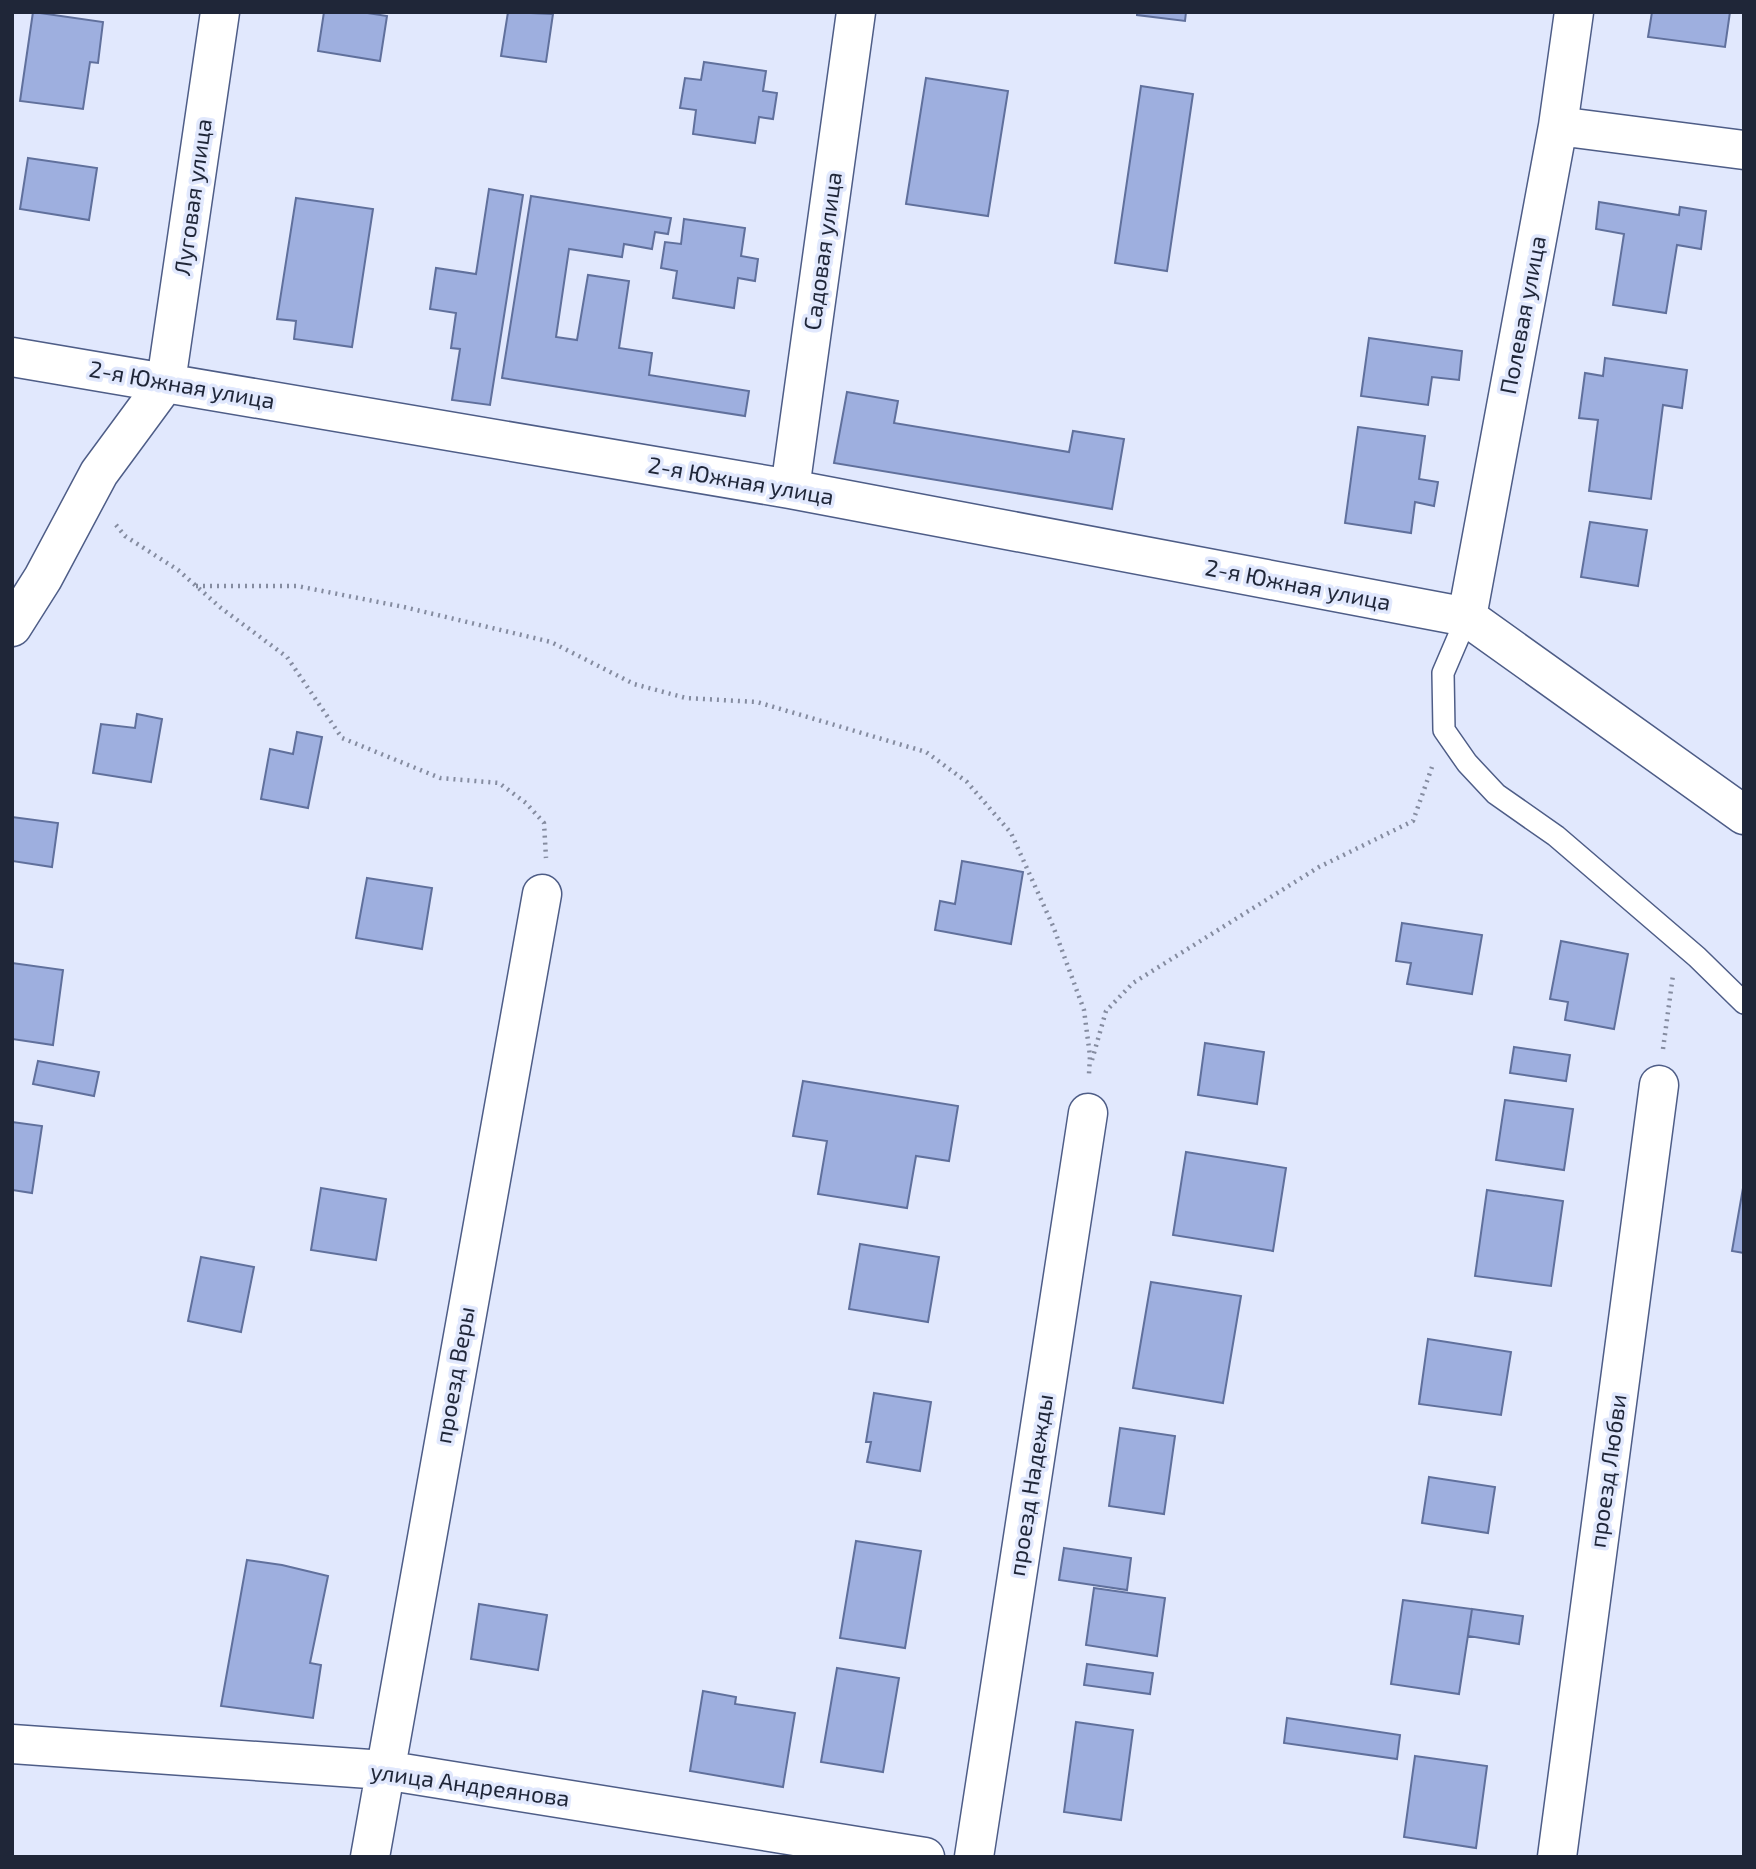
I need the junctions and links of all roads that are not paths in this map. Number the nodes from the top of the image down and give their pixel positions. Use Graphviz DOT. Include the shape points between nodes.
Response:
graph roads {
  1 [pos="220,12"];
  2 [pos="856,12"];
  3 [pos="1574,12"];
  4 [pos="1558,126"];
  5 [pos="1744,150"];
  6 [pos="12,357"];
  7 [pos="166,382"];
  8 [pos="790,489"];
  9 [pos="1467,617"];
  10 [pos="12,627"];
  11 [pos="1744,815"];
  12 [pos="542,894"];
  13 [pos="1744,1003"];
  14 [pos="1659,1085"];
  15 [pos="1088,1113"];
  16 [pos="12,1744"];
  17 [pos="384,1770"];
  18 [pos="370,1857"];
  19 [pos="925,1857"];
  20 [pos="974,1857"];
  21 [pos="1557,1857"];
  1 -- 7 [label="street, Луговая улица"];
  2 -- 8 [label="street, Садовая улица"];
  3 -- 4 [label="street, Полевая улица"];
  4 -- 5 [label="street"];
  4 -- 9 [label="street, Полевая улица"];
  6 -- 7 [label="street, 2-я Южная улица"];
  7 -- 8 [label="street, 2-я Южная улица"];
  7 -- 10 [label="street" via="96,479"];
  8 -- 9 [label="street, 2-я Южная улица"];
  9 -- 11 [label="street"];
  9 -- 13 [label="lane" via="1443,673 1444,730 1467,763 1496,794 1556,836"];
  12 -- 17 [label="street, проезд Веры"];
  14 -- 21 [label="street, проезд Любви"];
  15 -- 20 [label="street, проезд Надежды"];
  16 -- 17 [label="street, улица Андреянова"];
  17 -- 18 [label="street, проезд Веры"];
  17 -- 19 [label="street, улица Андреянова"];
}
